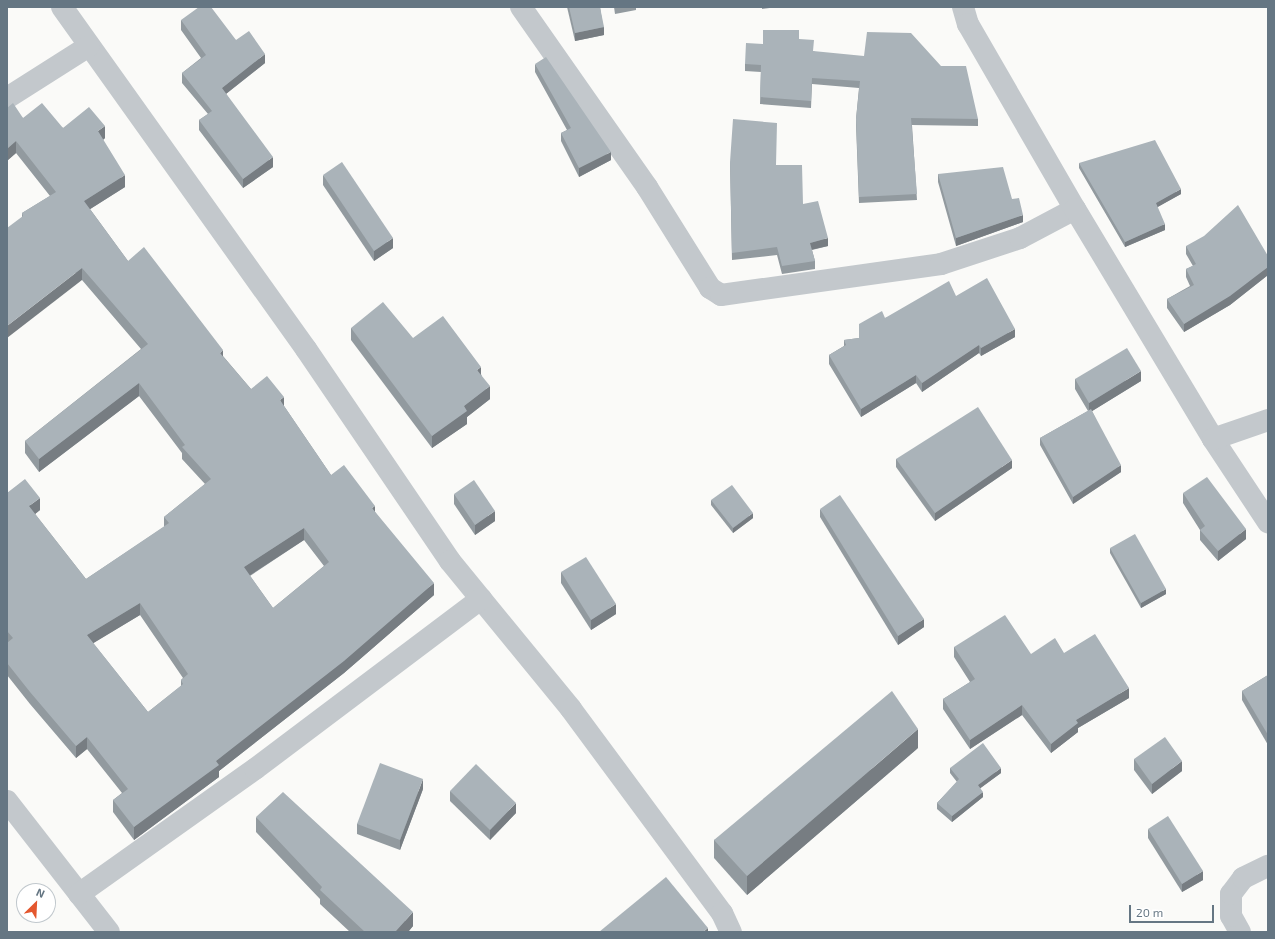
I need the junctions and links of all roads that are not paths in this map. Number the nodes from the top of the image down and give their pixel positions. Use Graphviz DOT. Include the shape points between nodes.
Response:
graph roads {
  1 [pos="62,7"];
  2 [pos="521,7"];
  3 [pos="963,7"];
  4 [pos="89,46"];
  5 [pos="7,98"];
  6 [pos="1075,209"];
  7 [pos="1268,420"];
  8 [pos="1213,439"];
  9 [pos="1268,522"];
  10 [pos="481,599"];
  11 [pos="7,801"];
  12 [pos="1268,866"];
  13 [pos="79,894"];
  14 [pos="109,932"];
  15 [pos="731,932"];
  16 [pos="1240,932"];
  1 -- 4 [label="street"];
  2 -- 6 [label="street" via="647,187 710,288 721,295 941,264 1020,238"];
  3 -- 6 [label="street" via="968,24"];
  4 -- 5 [label="street"];
  4 -- 10 [label="street" via="306,350 450,561"];
  6 -- 8 [label="street"];
  7 -- 8 [label="street"];
  8 -- 9 [label="street"];
  10 -- 13 [label="street" via="255,769"];
  10 -- 15 [label="street" via="571,709 660,826 722,913"];
  11 -- 13 [label="street"];
  12 -- 16 [label="street" via="1243,878 1231,894 1232,916"];
  13 -- 14 [label="street"];
}
